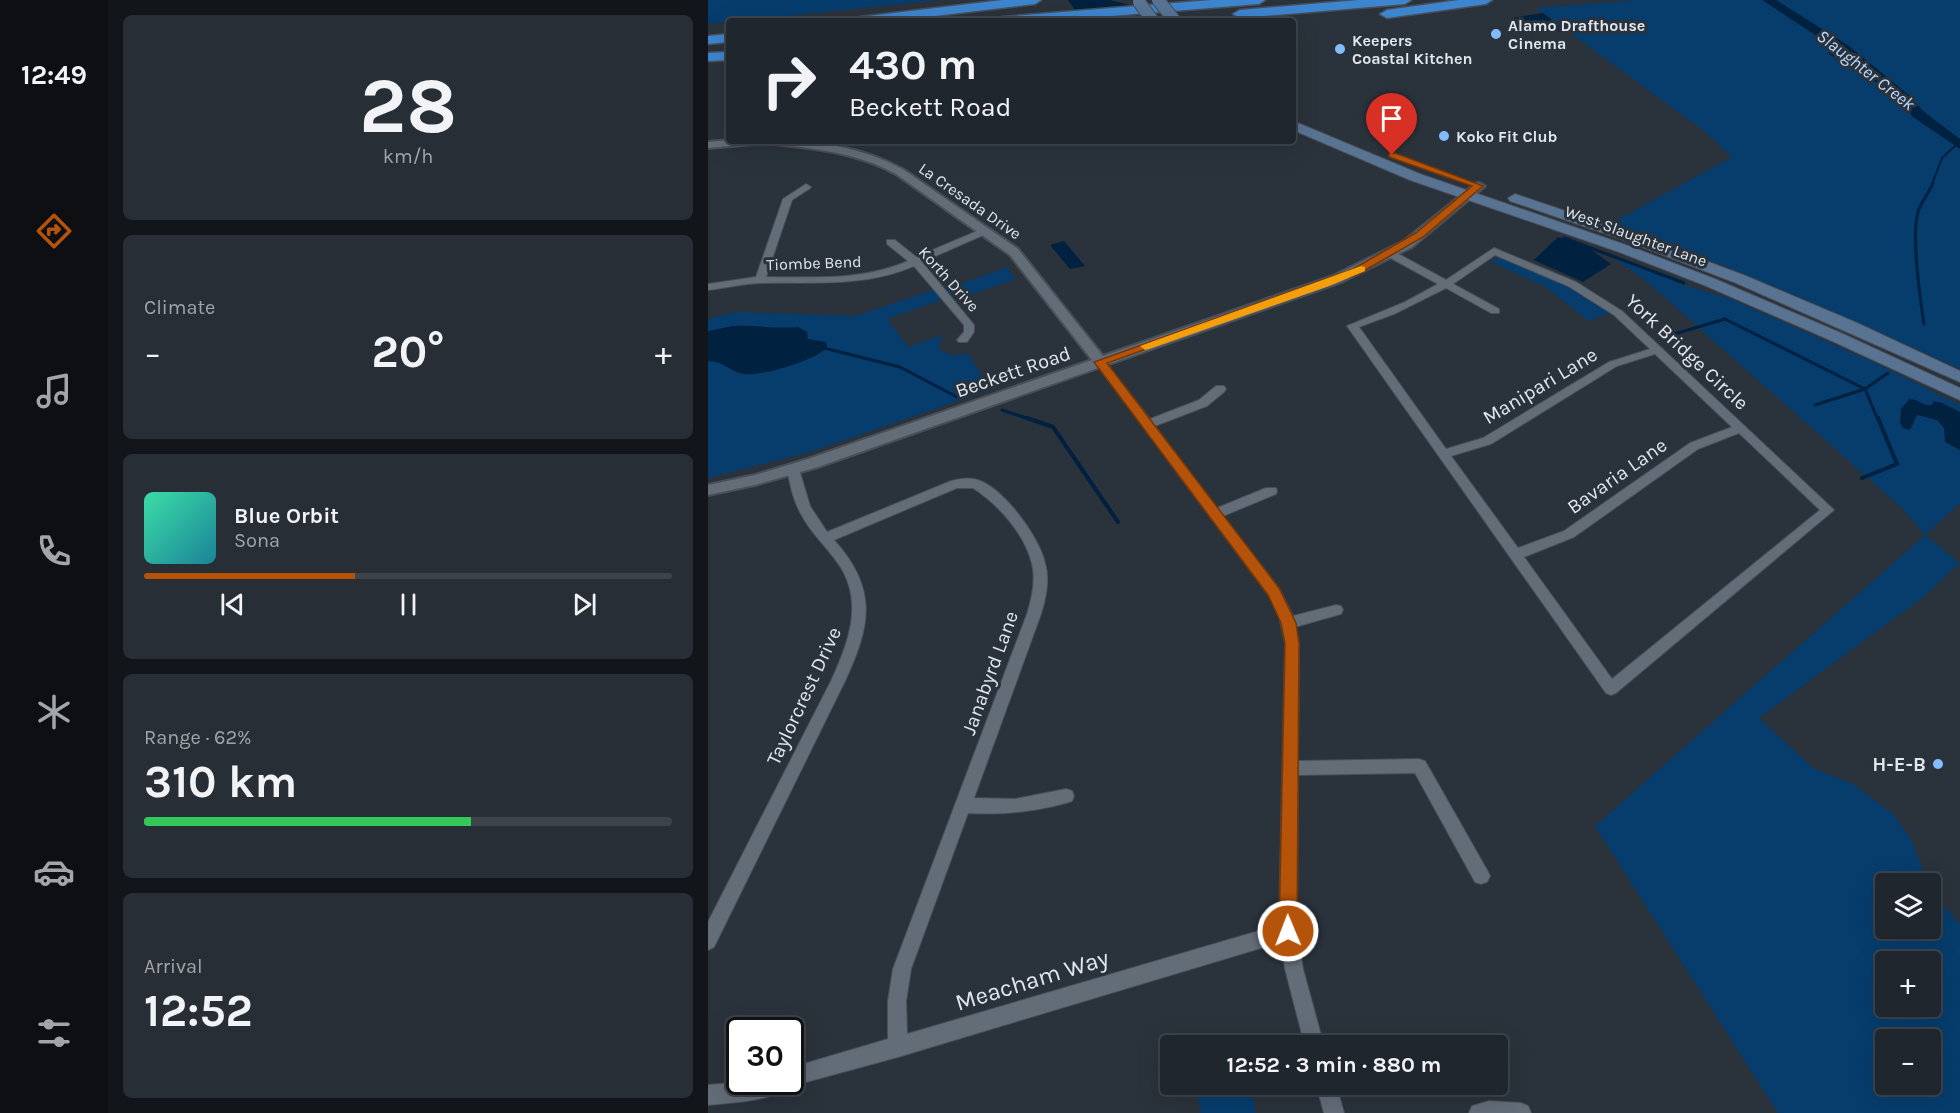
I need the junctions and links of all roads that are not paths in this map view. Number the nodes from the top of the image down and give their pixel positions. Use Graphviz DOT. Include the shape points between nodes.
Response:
graph roads {
  1 [pos="1035,0"];
  2 [pos="1158,0"];
  3 [pos="1259,0"];
  4 [pos="1405,0"];
  5 [pos="1486,0"];
  6 [pos="1137,1"];
  7 [pos="1366,17"];
  8 [pos="885,18"];
  9 [pos="1039,18"];
  10 [pos="1151,18"];
  11 [pos="1173,18"];
  12 [pos="1194,18"];
  13 [pos="726,39"];
  14 [pos="708,42"];
  15 [pos="726,42"];
  16 [pos="726,56"];
  17 [pos="708,59"];
  18 [pos="726,61"];
  19 [pos="1296,117"];
  20 [pos="1296,118"];
  21 [pos="726,143"];
  22 [pos="804,144"];
  23 [pos="708,145"];
  24 [pos="806,187"];
  25 [pos="1473,190"];
  26 [pos="985,231"];
  27 [pos="891,242"];
  28 [pos="1391,254"];
  29 [pos="916,262"];
  30 [pos="760,280"];
  31 [pos="1447,285"];
  32 [pos="708,288"];
  33 [pos="1495,311"];
  34 [pos="963,340"];
  35 [pos="1657,350"];
  36 [pos="1100,362"];
  37 [pos="1960,378"];
  38 [pos="1220,389"];
  39 [pos="1960,396"];
  40 [pos="1147,425"];
  41 [pos="1741,428"];
  42 [pos="1444,454"];
  43 [pos="793,469"];
  44 [pos="708,490"];
  45 [pos="1271,491"];
  46 [pos="1215,514"];
  47 [pos="825,538"];
  48 [pos="1515,555"];
  49 [pos="1336,610"];
  50 [pos="1289,623"];
  51 [pos="1291,768"];
  52 [pos="1066,796"];
  53 [pos="964,806"];
  54 [pos="1481,876"];
  55 [pos="1288,931"];
  56 [pos="708,941"];
  57 [pos="1312,1035"];
  58 [pos="898,1047"];
  59 [pos="804,1074"];
  60 [pos="726,1093"];
  61 [pos="708,1095"];
  62 [pos="1329,1095"];
  63 [pos="1334,1113"];
  64 [pos="1479,1113"];
  65 [pos="1521,1113"];
  1 -- 8 [label="highway"];
  2 -- 11 [label="main road, bridge"];
  3 -- 9 [label="highway"];
  4 -- 12 [label="highway"];
  5 -- 7 [label="highway"];
  6 -- 10 [label="main road, bridge"];
  13 -- 14 [label="highway"];
  14 -- 15 [label="highway"];
  16 -- 17 [label="highway"];
  17 -- 18 [label="highway"];
  19 -- 25 [label="main road, West Slaughter Lane"];
  20 -- 25 [label="main road, West Slaughter Lane" via="1375,162"];
  21 -- 23 [label="street"];
  22 -- 26 [label="street, La Cresada Drive" via="833,147 882,162"];
  24 -- 30 [label="street" via="787,201"];
  25 -- 28 [label="street, Beckett Road"];
  25 -- 37 [label="main road, West Slaughter Lane" via="1601,226 1746,281"];
  25 -- 39 [label="main road, West Slaughter Lane" via="1689,274"];
  26 -- 29 [label="street, Tiombe Bend"];
  26 -- 36 [label="street, La Cresada Drive" via="1014,252"];
  27 -- 29 [label="street, Korth Drive"];
  28 -- 31 [label="street"];
  28 -- 36 [label="street, Beckett Road" via="1325,284"];
  29 -- 30 [label="street, Tiombe Bend" via="855,278"];
  29 -- 34 [label="street, Korth Drive" via="969,325"];
  30 -- 32 [label="street, Tiombe Bend"];
  31 -- 33 [label="street"];
  31 -- 35 [label="street, York Bridge Circle" via="1494,251 1597,298"];
  31 -- 42 [label="street, York Bridge Circle" via="1400,309 1353,326"];
  35 -- 41 [label="street, York Bridge Circle"];
  35 -- 42 [label="street, Manipari Lane" via="1613,364 1494,438"];
  36 -- 40 [label="street"];
  36 -- 43 [label="street, Beckett Road"];
  38 -- 40 [label="street" via="1203,403"];
  40 -- 46 [label="street"];
  41 -- 48 [label="street, Bavaria Lane" via="1694,446 1569,534"];
  41 -- 48 [label="street, York Bridge Circle" via="1828,510 1611,689"];
  42 -- 48 [label="street, York Bridge Circle"];
  43 -- 44 [label="street, Beckett Road"];
  43 -- 47 [label="street, Taylorcrest Drive" via="805,509"];
  45 -- 46 [label="street"];
  46 -- 50 [label="street" via="1274,592"];
  47 -- 53 [label="street, Janabyrd Lane" via="965,483 978,485 988,494 1032,544 1040,575 1038,601"];
  47 -- 56 [label="street, Taylorcrest Drive" via="847,565 857,586 861,617 856,639"];
  49 -- 50 [label="street"];
  50 -- 51 [label="street"];
  51 -- 54 [label="street" via="1419,766"];
  51 -- 55 [label="street"];
  52 -- 53 [label="street" via="1008,809"];
  53 -- 58 [label="street, Janabyrd Lane" via="902,969 897,1001"];
  55 -- 57 [label="street"];
  55 -- 58 [label="street, Meacham Way"];
  58 -- 59 [label="street, Meacham Way"];
  60 -- 61 [label="street"];
  62 -- 63 [label="street"];
  64 -- 65 [label="street"];
}
